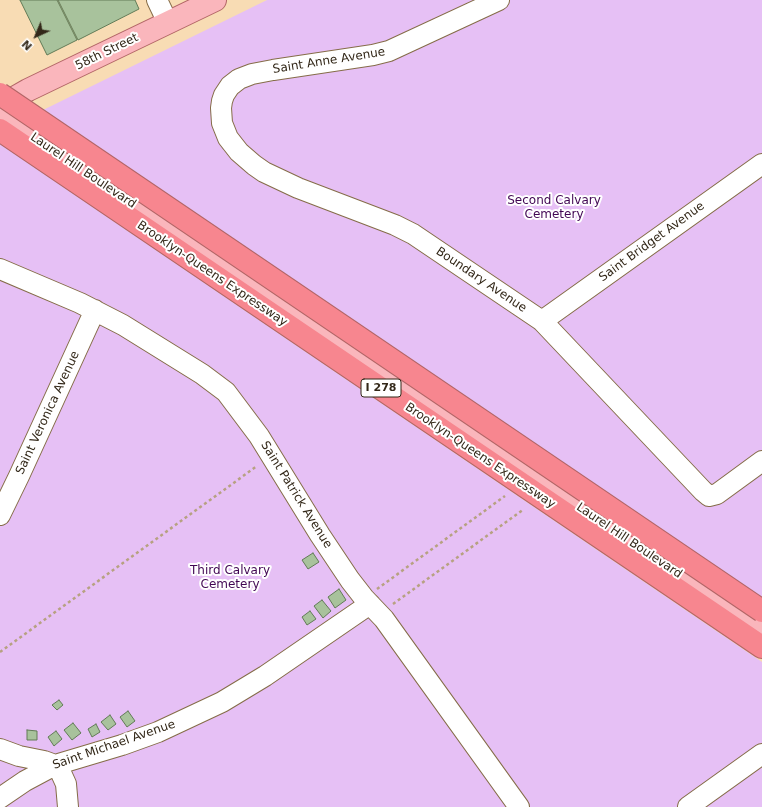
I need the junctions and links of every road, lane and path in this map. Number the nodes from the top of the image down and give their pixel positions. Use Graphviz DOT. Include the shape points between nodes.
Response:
graph roads {
  1 [pos="157,0"];
  2 [pos="215,0"];
  3 [pos="499,0"];
  4 [pos="168,23"];
  5 [pos="0,94"];
  6 [pos="0,106"];
  7 [pos="0,114"];
  8 [pos="221,116"];
  9 [pos="0,130"];
  10 [pos="762,164"];
  11 [pos="0,269"];
  12 [pos="95,310"];
  13 [pos="542,321"];
  14 [pos="272,455"];
  15 [pos="762,461"];
  16 [pos="505,496"];
  17 [pos="524,509"];
  18 [pos="0,515"];
  19 [pos="371,605"];
  20 [pos="762,611"];
  21 [pos="762,631"];
  22 [pos="762,647"];
  23 [pos="0,652"];
  24 [pos="0,749"];
  25 [pos="762,754"];
  26 [pos="55,765"];
  27 [pos="0,798"];
  28 [pos="68,807"];
  29 [pos="519,807"];
  30 [pos="688,807"];
  1 -- 4 [label="street"];
  2 -- 4 [label="main road, 58th Street"];
  3 -- 8 [label="street, Saint Anne Avenue" via="389,51 272,70 245,77 234,82 224,95"];
  4 -- 6 [label="main road, 58th Street"];
  5 -- 20 [label="highway, I 278, bridge"];
  7 -- 21 [label="main road, Laurel Hill Boulevard"];
  8 -- 13 [label="street, Boundary Avenue" via="232,145 254,165 287,183 413,234"];
  9 -- 22 [label="highway, Brooklyn-Queens Expressway / I 278"];
  10 -- 13 [label="street, Saint Bridget Avenue"];
  11 -- 12 [label="street, Saint Patrick Avenue"];
  12 -- 14 [label="street, Saint Patrick Avenue" via="219,386 242,411"];
  12 -- 18 [label="street, Saint Veronica Avenue"];
  13 -- 15 [label="street, Boundary Avenue" via="709,496 717,494"];
  14 -- 19 [label="street, Saint Patrick Avenue" via="320,535 350,580"];
  14 -- 23 [label="path"];
  16 -- 19 [label="path"];
  17 -- 19 [label="path"];
  19 -- 26 [label="street, Saint Michael Avenue" via="222,702 158,732"];
  19 -- 29 [label="street, Saint Patrick Avenue"];
  24 -- 26 [label="street"];
  25 -- 30 [label="street"];
  26 -- 27 [label="street, Saint Michael Avenue"];
  26 -- 28 [label="street" via="66,784"];
}
